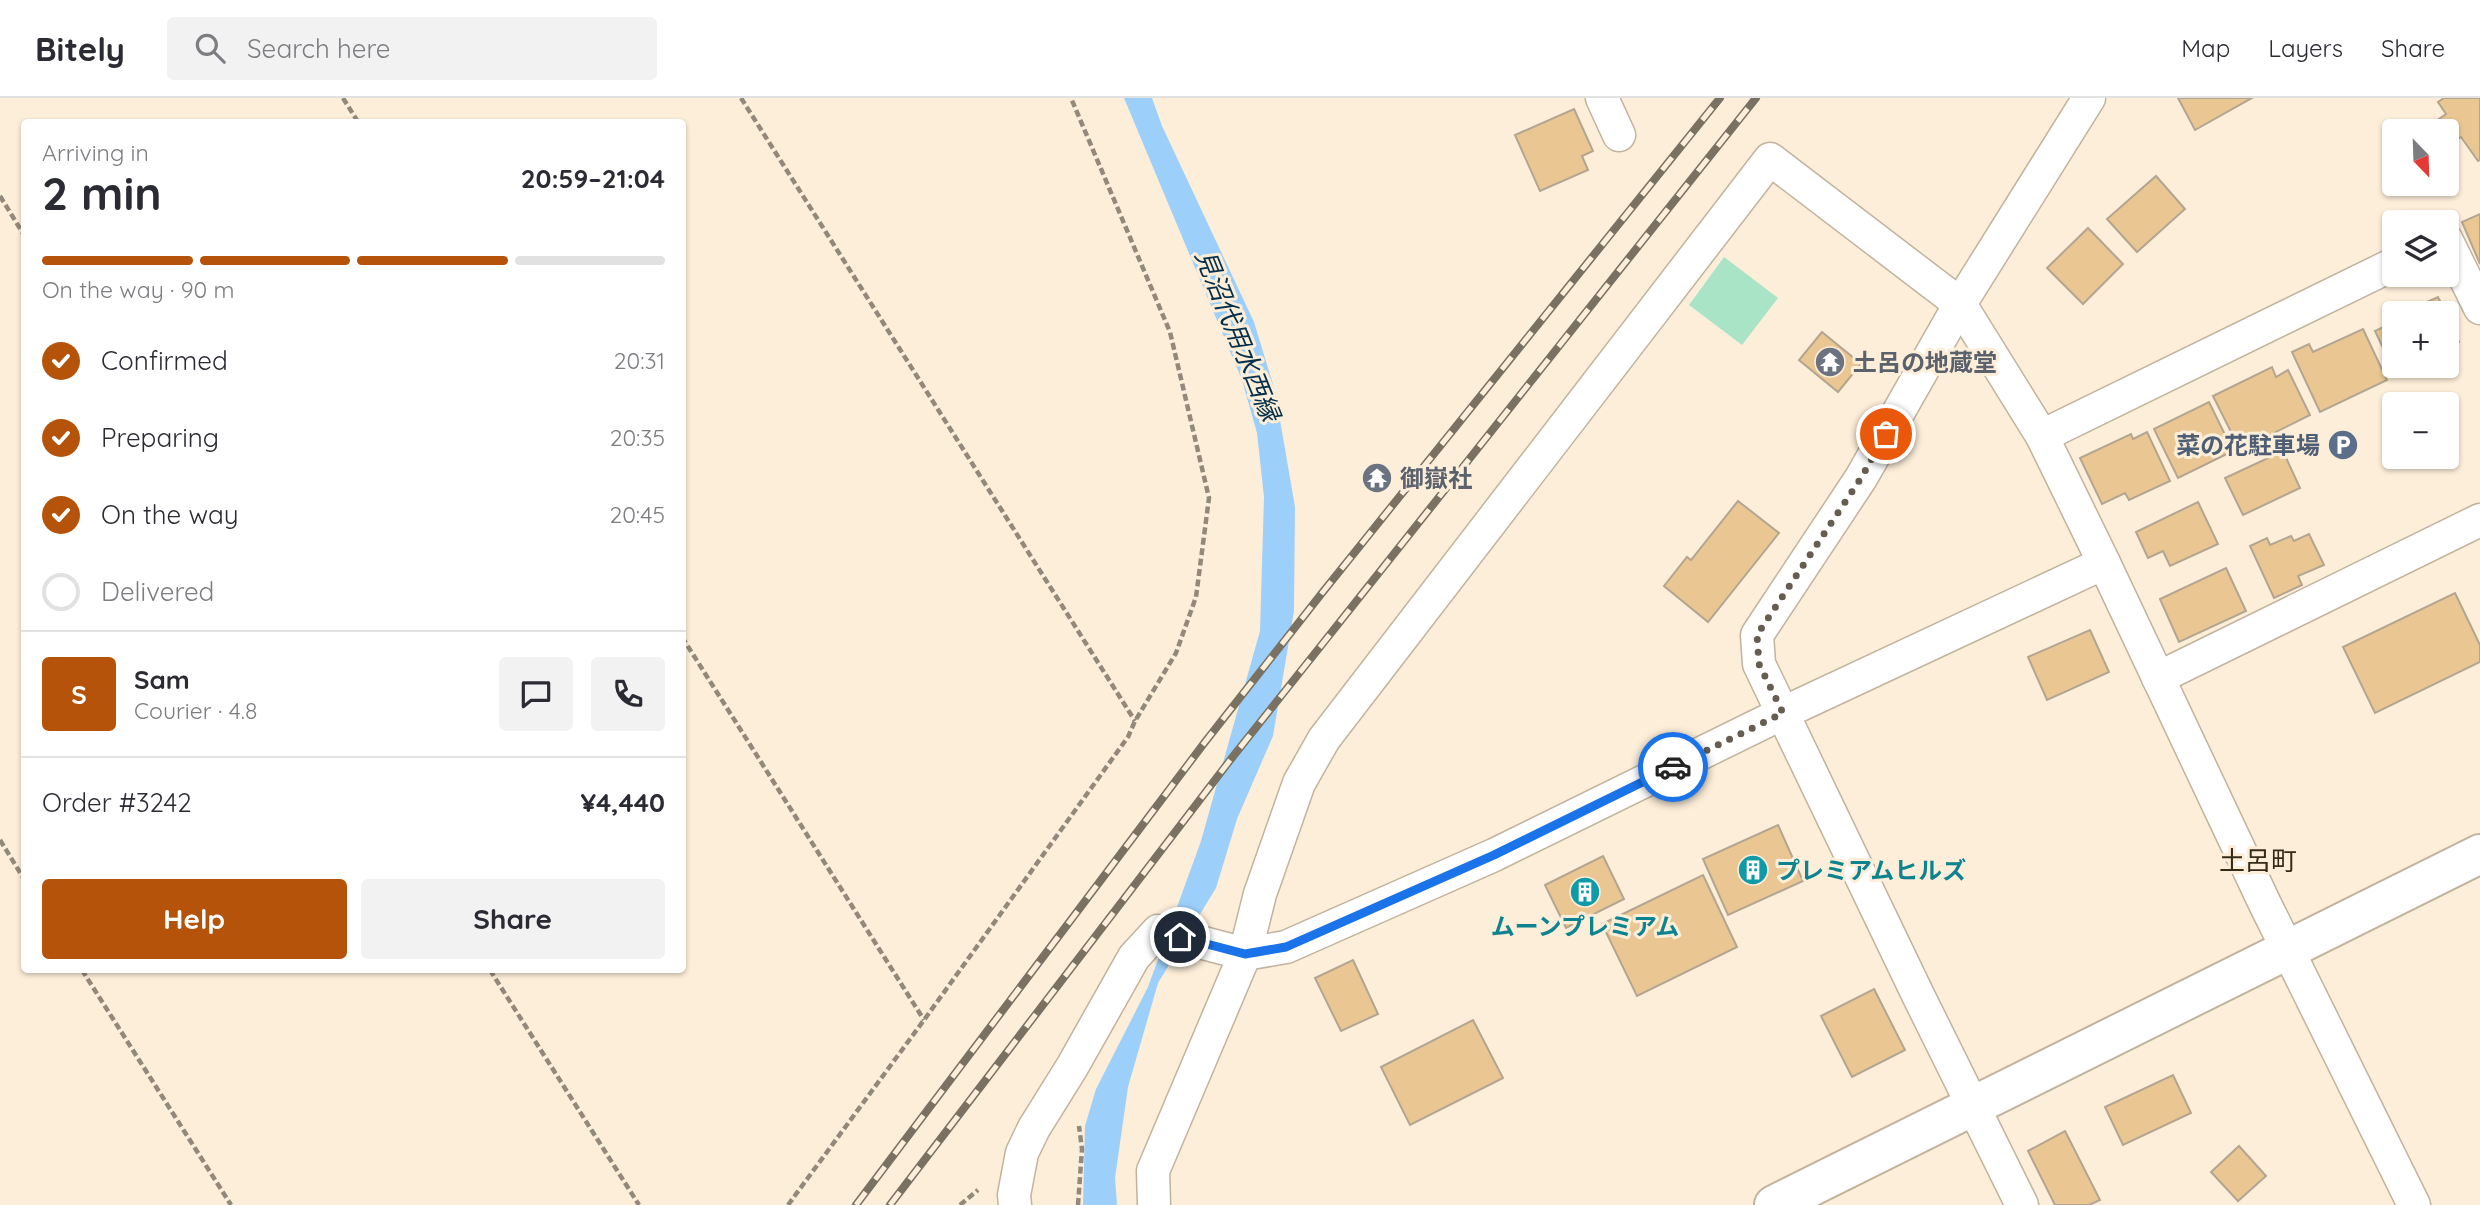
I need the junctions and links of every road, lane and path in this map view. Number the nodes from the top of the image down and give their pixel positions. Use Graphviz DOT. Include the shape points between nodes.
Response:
graph roads {
  1 [pos="343,98"];
  2 [pos="741,98"];
  3 [pos="1071,98"];
  4 [pos="1602,98"];
  5 [pos="2089,98"];
  6 [pos="356,119"];
  7 [pos="1619,135"];
  8 [pos="0,196"];
  9 [pos="21,230"];
  10 [pos="2459,265"];
  11 [pos="2382,270"];
  12 [pos="1960,304"];
  13 [pos="2480,308"];
  14 [pos="2042,436"];
  15 [pos="2480,520"];
  16 [pos="2105,563"];
  17 [pos="686,643"];
  18 [pos="2158,678"];
  19 [pos="1783,713"];
  20 [pos="1135,720"];
  21 [pos="0,840"];
  22 [pos="2480,854"];
  23 [pos="21,874"];
  24 [pos="2287,948"];
  25 [pos="1235,951"];
  26 [pos="84,973"];
  27 [pos="492,973"];
  28 [pos="924,1020"];
  29 [pos="1072,1066"];
  30 [pos="1972,1106"];
  31 [pos="231,1205"];
  32 [pos="639,1205"];
  33 [pos="788,1205"];
  34 [pos="1015,1205"];
  35 [pos="1078,1205"];
  36 [pos="1154,1205"];
  37 [pos="1774,1205"];
  38 [pos="2022,1205"];
  39 [pos="2414,1205"];
  1 -- 6 [label="path"];
  2 -- 20 [label="path"];
  3 -- 20 [label="path" via="1170,332 1209,498 1196,597 1176,653"];
  4 -- 7 [label="street"];
  5 -- 12 [label="street"];
  8 -- 9 [label="path"];
  10 -- 13 [label="street"];
  11 -- 14 [label="street"];
  12 -- 14 [label="street"];
  12 -- 19 [label="street" via="1861,478 1757,635 1759,664"];
  12 -- 25 [label="street" via="1770,159 1324,739 1299,783"];
  14 -- 16 [label="street"];
  15 -- 18 [label="street"];
  16 -- 18 [label="street"];
  16 -- 19 [label="street"];
  17 -- 28 [label="path"];
  18 -- 24 [label="street"];
  19 -- 25 [label="street" via="1494,855 1286,947"];
  19 -- 30 [label="street"];
  20 -- 28 [label="path" via="1128,737"];
  21 -- 23 [label="path"];
  22 -- 24 [label="street"];
  24 -- 30 [label="street"];
  24 -- 39 [label="street"];
  25 -- 29 [label="street" via="1158,931 1134,957"];
  25 -- 36 [label="street" via="1153,1171"];
  26 -- 31 [label="path"];
  27 -- 32 [label="path"];
  28 -- 33 [label="path"];
  29 -- 34 [label="street" via="1022,1153"];
  29 -- 35 [label="path" via="1082,1149"];
  30 -- 37 [label="street"];
  30 -- 38 [label="street"];
}
